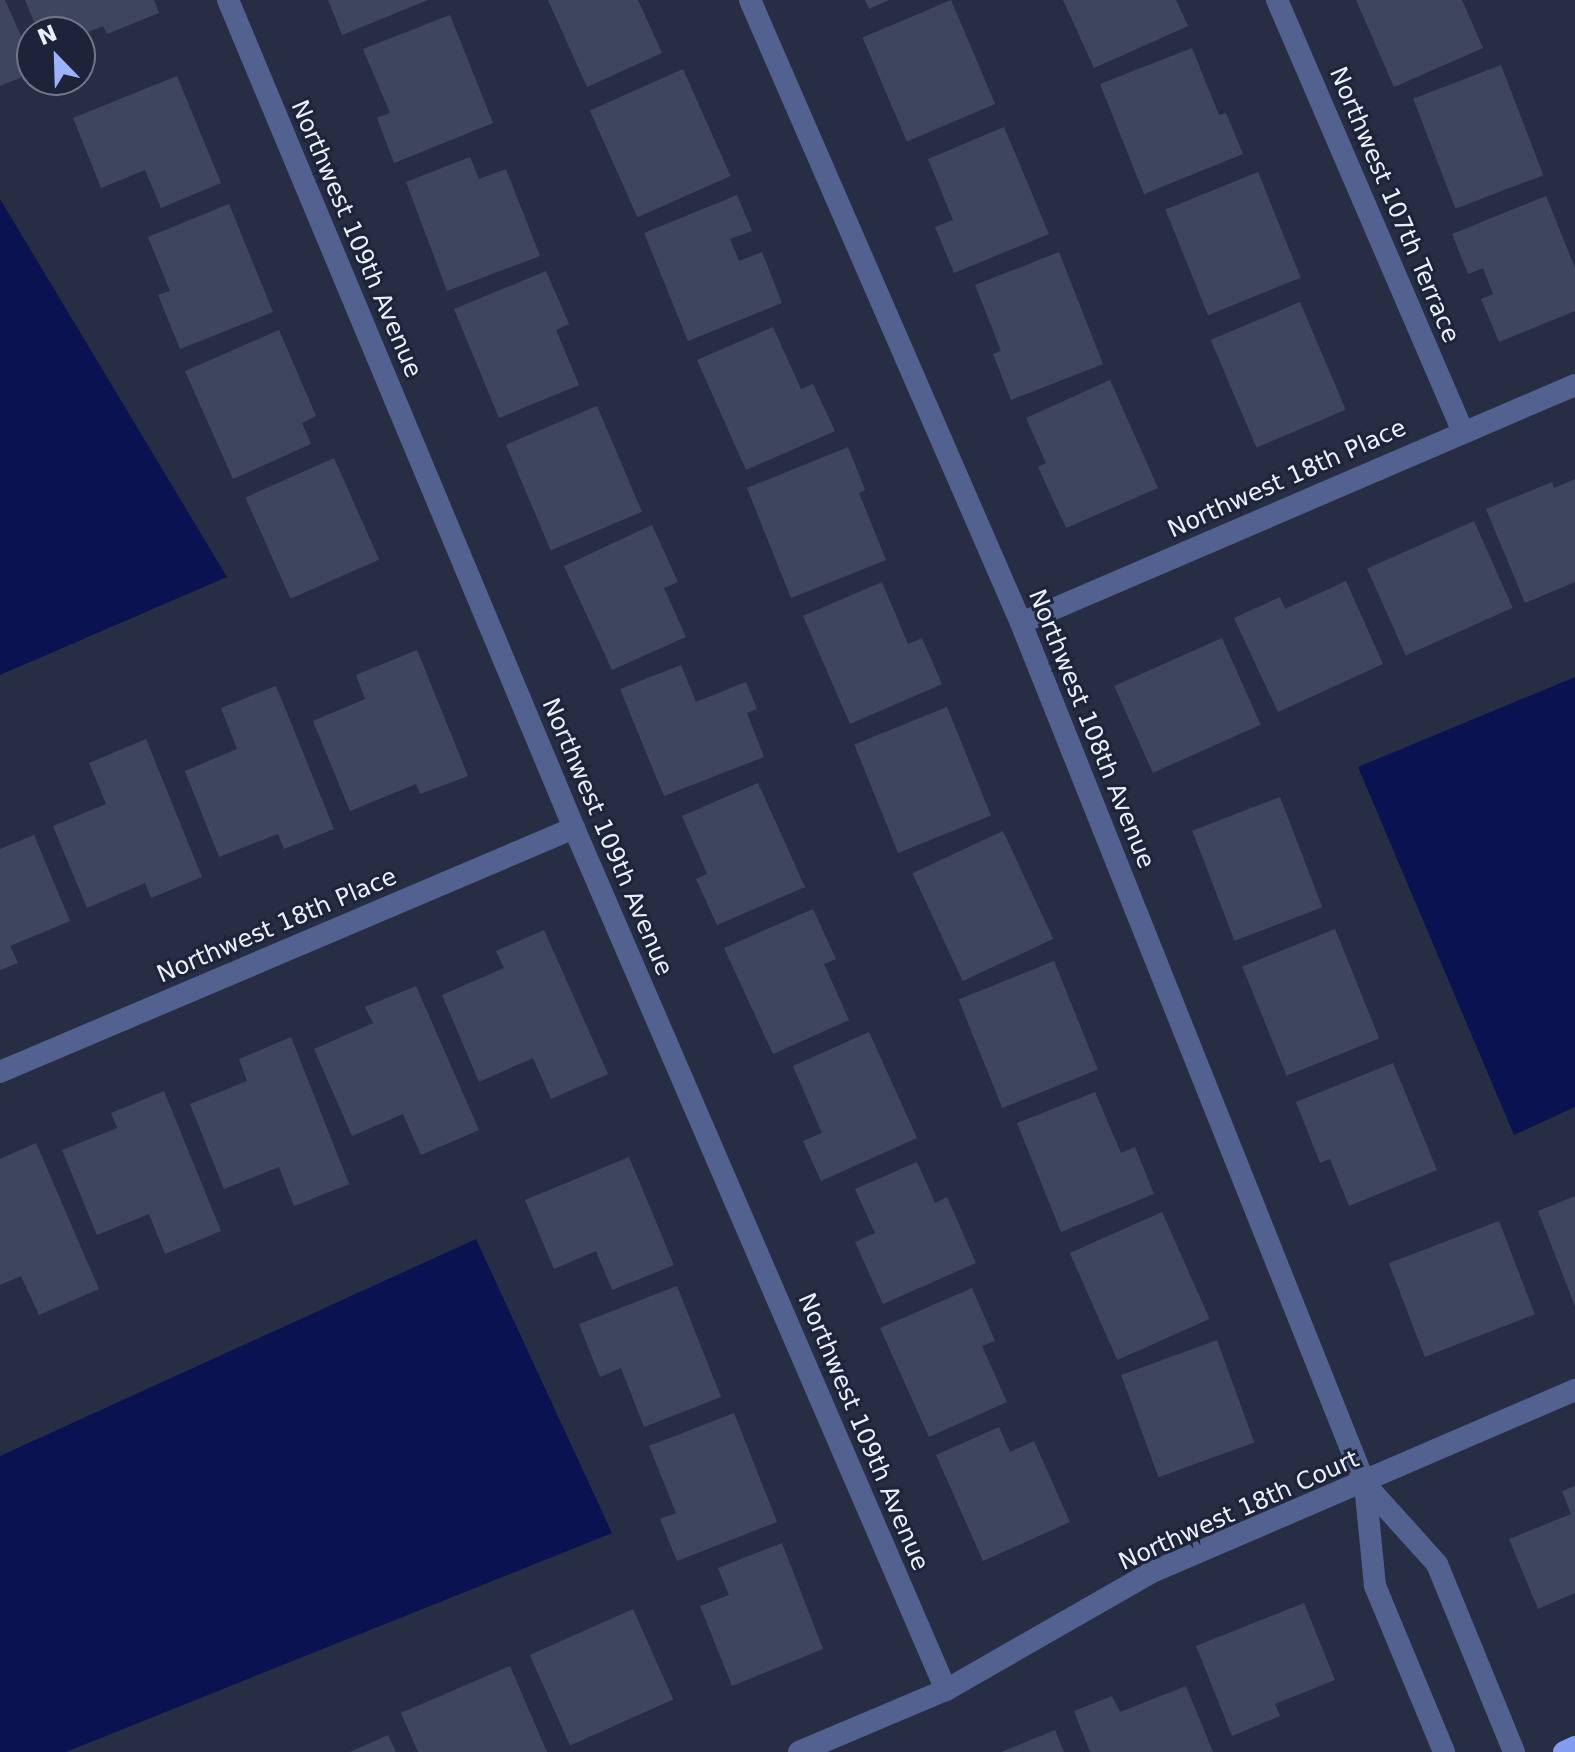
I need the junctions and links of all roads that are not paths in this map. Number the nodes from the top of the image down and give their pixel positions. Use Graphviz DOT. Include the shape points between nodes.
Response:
graph roads {
  1 [pos="228,0"];
  2 [pos="750,0"];
  3 [pos="1277,0"];
  4 [pos="1575,385"];
  5 [pos="1462,430"];
  6 [pos="1021,623"];
  7 [pos="574,828"];
  8 [pos="0,1072"];
  9 [pos="1575,1390"];
  10 [pos="1365,1484"];
  11 [pos="946,1690"];
  12 [pos="1575,1747"];
  13 [pos="799,1752"];
  14 [pos="1444,1752"];
  15 [pos="1514,1752"];
  16 [pos="1564,1752"];
  1 -- 7 [label="street, Northwest 109th Avenue"];
  2 -- 6 [label="street, Northwest 108th Avenue"];
  3 -- 5 [label="street, Northwest 107th Terrace"];
  4 -- 5 [label="street, Northwest 18th Place"];
  5 -- 6 [label="street, Northwest 18th Place"];
  6 -- 10 [label="street, Northwest 108th Avenue"];
  7 -- 8 [label="street, Northwest 18th Place"];
  7 -- 11 [label="street, Northwest 109th Avenue"];
  9 -- 10 [label="street, Northwest 18th Court"];
  10 -- 11 [label="street, Northwest 18th Court" via="1150,1573"];
  10 -- 14 [label="street, Northwest 108th Avenue" via="1375,1586"];
  10 -- 15 [label="street, Northwest 108th Avenue" via="1437,1564"];
  11 -- 13 [label="street, Northwest 18th Court"];
  12 -- 16 [label="highway"];
}
